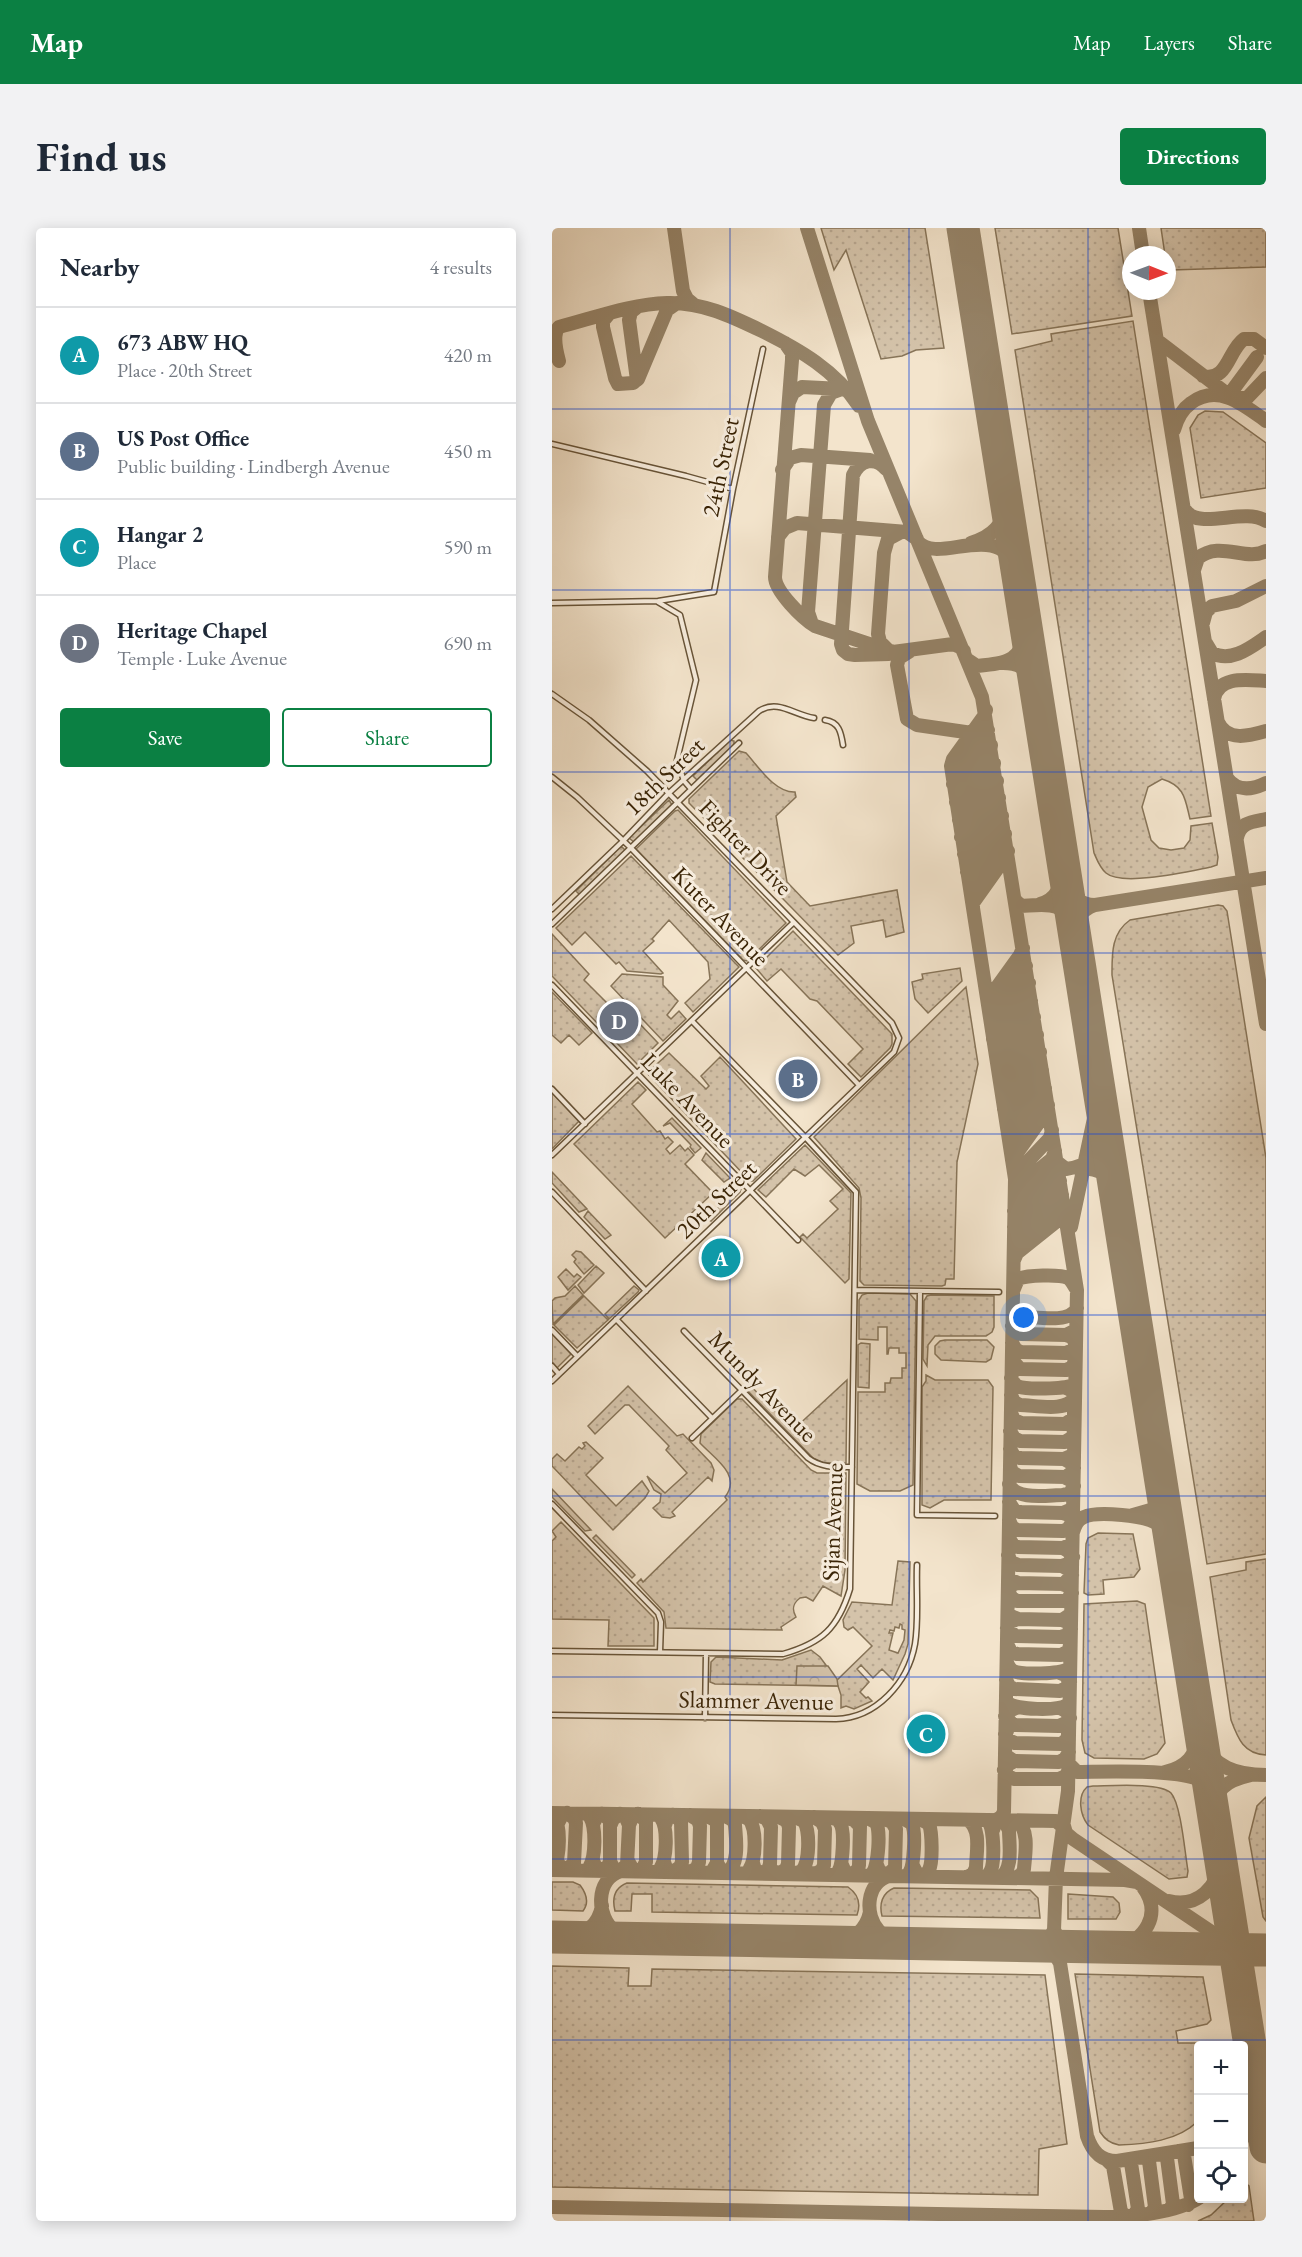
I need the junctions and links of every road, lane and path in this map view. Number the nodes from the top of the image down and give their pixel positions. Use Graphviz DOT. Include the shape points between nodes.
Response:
graph roads {
  1 [pos="764,349"];
  2 [pos="552,444"];
  3 [pos="733,489"];
  4 [pos="658,601"];
  5 [pos="552,603"];
  6 [pos="552,694"];
  7 [pos="814,718"];
  8 [pos="825,720"];
  9 [pos="739,743"];
  10 [pos="843,745"];
  11 [pos="552,777"];
  12 [pos="684,781"];
  13 [pos="691,789"];
  14 [pos="669,793"];
  15 [pos="678,802"];
  16 [pos="623,841"];
  17 [pos="631,848"];
  18 [pos="568,894"];
  19 [pos="576,901"];
  20 [pos="552,909"];
  21 [pos="793,923"];
  22 [pos="552,924"];
  23 [pos="747,969"];
  24 [pos="552,985"];
  25 [pos="692,1021"];
  26 [pos="899,1038"];
  27 [pos="637,1073"];
  28 [pos="859,1085"];
  29 [pos="552,1089"];
  30 [pos="585,1124"];
  31 [pos="805,1137"];
  32 [pos="552,1155"];
  33 [pos="751,1190"];
  34 [pos="552,1192"];
  35 [pos="798,1240"];
  36 [pos="855,1290"];
  37 [pos="646,1291"];
  38 [pos="920,1291"];
  39 [pos="999,1292"];
  40 [pos="616,1319"];
  41 [pos="552,1330"];
  42 [pos="684,1331"];
  43 [pos="577,1356"];
  44 [pos="552,1366"];
  45 [pos="560,1374"];
  46 [pos="552,1381"];
  47 [pos="742,1390"];
  48 [pos="712,1418"];
  49 [pos="692,1438"];
  50 [pos="852,1467"];
  51 [pos="552,1504"];
  52 [pos="995,1516"];
  53 [pos="917,1565"];
  54 [pos="552,1651"];
  55 [pos="660,1652"];
  56 [pos="706,1653"];
  57 [pos="552,1715"];
  58 [pos="705,1718"];
  1 -- 3 [label="street, 24th Street"];
  2 -- 3 [label="street"];
  3 -- 4 [label="street, 24th Street" via="714,592"];
  4 -- 5 [label="street"];
  4 -- 12 [label="street" via="680,615 696,680 677,760"];
  6 -- 14 [label="street, Fighter Drive" via="617,743"];
  7 -- 12 [label="street, 18th Street" via="780,707 765,707"];
  8 -- 10 [label="street" via="839,728"];
  9 -- 13 [label="street, 18th Street"];
  11 -- 16 [label="street, Kuter Avenue"];
  12 -- 13 [label="street"];
  12 -- 14 [label="street, 18th Street"];
  13 -- 15 [label="street, 18th Street"];
  14 -- 15 [label="street, Fighter Drive"];
  14 -- 16 [label="street, 18th Street"];
  15 -- 17 [label="street, 18th Street"];
  15 -- 21 [label="street, Fighter Drive"];
  16 -- 17 [label="street, Kuter Avenue"];
  16 -- 18 [label="street, 18th Street"];
  17 -- 19 [label="street, 18th Street"];
  17 -- 23 [label="street, Kuter Avenue"];
  18 -- 19 [label="street"];
  18 -- 20 [label="street, 18th Street"];
  19 -- 22 [label="street, 18th Street"];
  21 -- 23 [label="street"];
  21 -- 26 [label="street, Fighter Drive" via="892,1023"];
  23 -- 25 [label="street"];
  23 -- 28 [label="street, Kuter Avenue"];
  24 -- 27 [label="street, Luke Avenue"];
  25 -- 27 [label="street"];
  25 -- 31 [label="street"];
  26 -- 28 [label="street, 20th Street" via="894,1052"];
  27 -- 30 [label="street"];
  27 -- 33 [label="street, Luke Avenue"];
  28 -- 31 [label="street, 20th Street"];
  29 -- 30 [label="street"];
  30 -- 32 [label="street"];
  31 -- 33 [label="street, 20th Street"];
  31 -- 36 [label="street, Sijan Avenue" via="853,1188 857,1198"];
  33 -- 35 [label="street, Luke Avenue"];
  33 -- 37 [label="street, 20th Street"];
  34 -- 37 [label="street"];
  36 -- 38 [label="street"];
  36 -- 50 [label="street, Sijan Avenue"];
  37 -- 40 [label="street, 20th Street"];
  38 -- 39 [label="street"];
  38 -- 52 [label="street" via="916,1515"];
  40 -- 43 [label="street, 20th Street"];
  40 -- 48 [label="street"];
  41 -- 43 [label="street"];
  42 -- 47 [label="street, Mundy Avenue"];
  43 -- 45 [label="street, 20th Street"];
  44 -- 45 [label="street"];
  45 -- 46 [label="street, 20th Street"];
  47 -- 48 [label="street"];
  47 -- 50 [label="street, Mundy Avenue" via="816,1464"];
  48 -- 49 [label="street"];
  50 -- 56 [label="street, Sijan Avenue" via="850,1589 835,1624 817,1642 783,1654"];
  51 -- 55 [label="street" via="658,1613"];
  53 -- 58 [label="street, Slammer Avenue" via="915,1644 904,1673 881,1702 845,1719"];
  54 -- 55 [label="street, Sijan Avenue"];
  55 -- 56 [label="street, Sijan Avenue"];
  56 -- 58 [label="street"];
  57 -- 58 [label="street, Slammer Avenue"];
}
